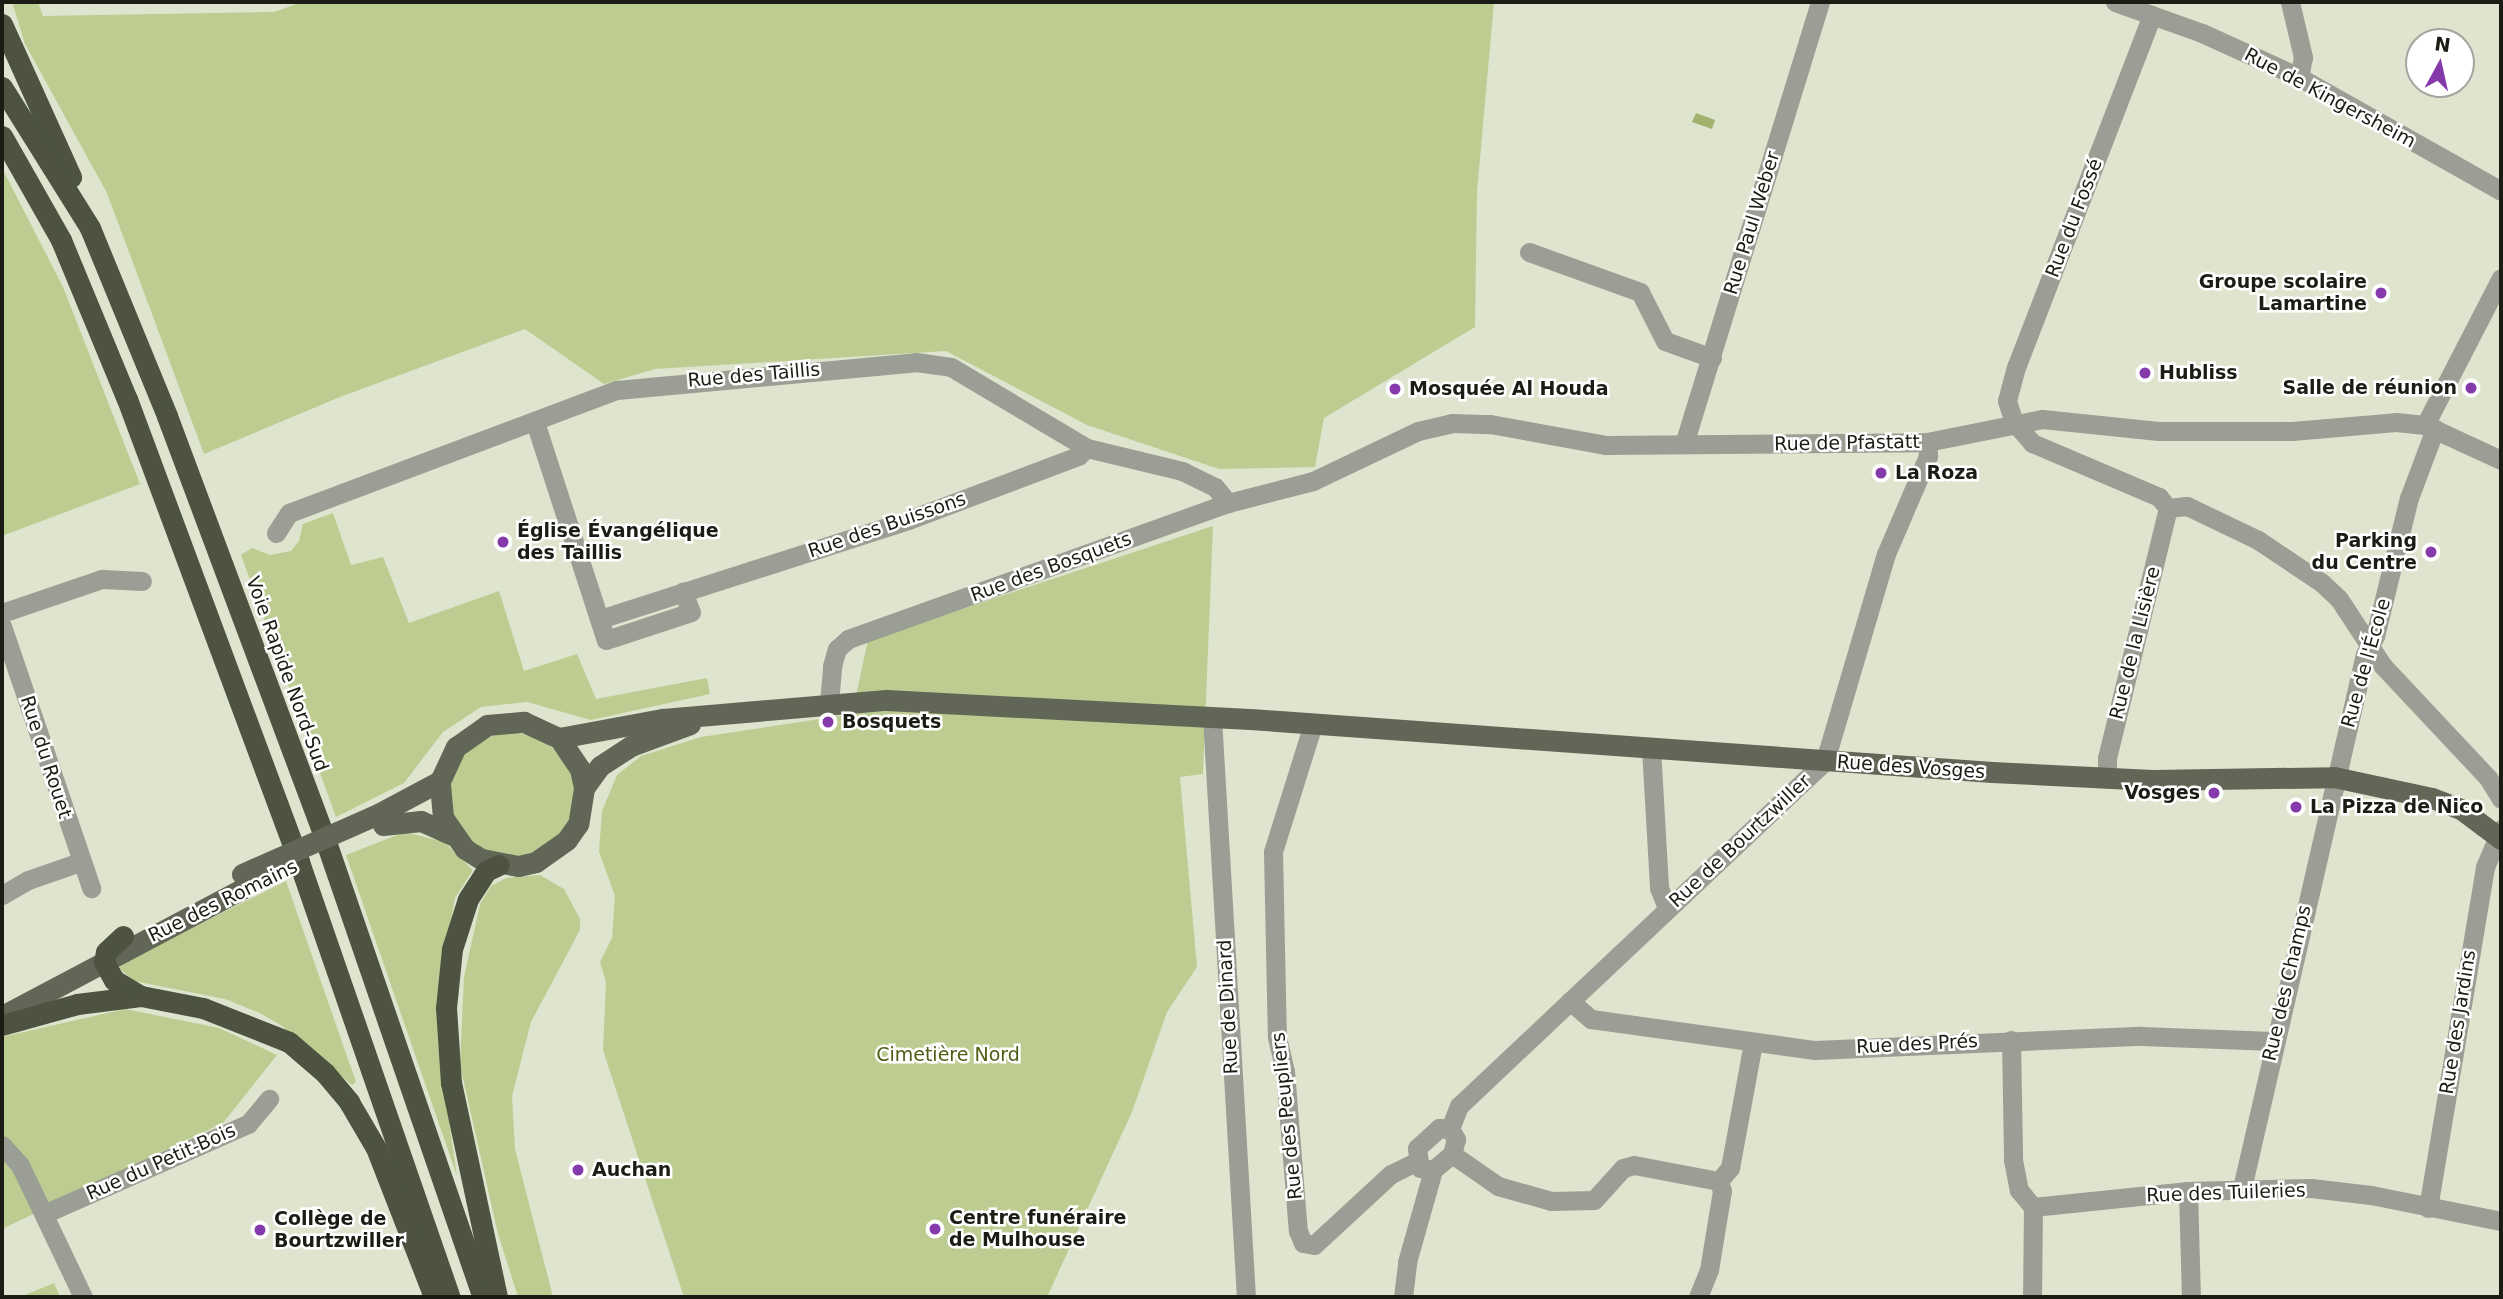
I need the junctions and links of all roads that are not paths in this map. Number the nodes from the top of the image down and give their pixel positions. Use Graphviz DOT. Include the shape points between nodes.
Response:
graph roads {
  1 [pos="1820,2"];
  2 [pos="2115,2"];
  3 [pos="2290,2"];
  4 [pos="2152,15"];
  5 [pos="2,24"];
  6 [pos="2299,77"];
  7 [pos="2,88"];
  8 [pos="2,136"];
  9 [pos="2501,191"];
  10 [pos="90,228"];
  11 [pos="1529,252"];
  12 [pos="2501,278"];
  13 [pos="1712,358"];
  14 [pos="535,422"];
  15 [pos="2014,422"];
  16 [pos="2430,427"];
  17 [pos="1927,442"];
  18 [pos="1684,444"];
  19 [pos="1087,448"];
  20 [pos="2501,460"];
  21 [pos="1321,478"];
  22 [pos="1228,503"];
  23 [pos="2168,508"];
  24 [pos="276,533"];
  25 [pos="142,581"];
  26 [pos="683,592"];
  27 [pos="2,613"];
  28 [pos="600,619"];
  29 [pos="2,626"];
  30 [pos="2370,646"];
  31 [pos="829,703"];
  32 [pos="1212,717"];
  33 [pos="698,720"];
  34 [pos="1313,724"];
  35 [pos="559,738"];
  36 [pos="1651,748"];
  37 [pos="1825,761"];
  38 [pos="2334,777"];
  39 [pos="2107,778"];
  40 [pos="440,781"];
  41 [pos="584,788"];
  42 [pos="2501,799"];
  43 [pos="381,820"];
  44 [pos="452,835"];
  45 [pos="2500,838"];
  46 [pos="80,862"];
  47 [pos="499,865"];
  48 [pos="245,880"];
  49 [pos="91,888"];
  50 [pos="2,895"];
  51 [pos="1667,908"];
  52 [pos="123,936"];
  53 [pos="104,961"];
  54 [pos="141,996"];
  55 [pos="2,1001"];
  56 [pos="1570,1001"];
  57 [pos="2,1016"];
  58 [pos="2,1025"];
  59 [pos="2011,1040"];
  60 [pos="2273,1041"];
  61 [pos="1753,1043"];
  62 [pos="268,1099"];
  63 [pos="1450,1129"];
  64 [pos="2,1145"];
  65 [pos="1452,1154"];
  66 [pos="1425,1166"];
  67 [pos="1719,1181"];
  68 [pos="2242,1188"];
  69 [pos="2188,1191"];
  70 [pos="2033,1207"];
  71 [pos="2428,1208"];
  72 [pos="46,1213"];
  73 [pos="2501,1221"];
  74 [pos="83,1297"];
  75 [pos="434,1297"];
  76 [pos="450,1297"];
  77 [pos="483,1297"];
  78 [pos="497,1297"];
  79 [pos="1247,1297"];
  80 [pos="1403,1297"];
  81 [pos="1698,1297"];
  82 [pos="2032,1297"];
  83 [pos="2190,1297"];
  1 -- 13 [label="street, Rue Paul Weber"];
  2 -- 4 [label="street, Rue de Kingersheim"];
  3 -- 6 [label="street" via="2303,57"];
  4 -- 6 [label="street, Rue de Kingersheim"];
  4 -- 15 [label="street, Rue du Fossé" via="2016,367 2007,401"];
  5 -- 10 [label="highway" via="55,137"];
  6 -- 9 [label="street, Rue de Kingersheim"];
  7 -- 10 [label="highway, Voie Rapide Nord-Sud"];
  8 -- 76 [label="highway" via="61,240 127,399 299,862"];
  10 -- 77 [label="highway, Voie Rapide Nord-Sud" via="167,416 325,839"];
  11 -- 13 [label="street" via="1640,292 1665,341"];
  12 -- 16 [label="street, Rue de l'École"];
  13 -- 18 [label="street, Rue Paul Weber"];
  14 -- 19 [label="street, Rue des Taillis" via="617,390 647,385 916,362 962,373"];
  14 -- 24 [label="street, Rue des Taillis" via="289,513"];
  14 -- 28 [label="street"];
  15 -- 16 [label="street, Rue de Pfastatt" via="2062,418 2158,431 2291,431 2364,422"];
  15 -- 17 [label="street, Rue de Pfastatt"];
  15 -- 23 [label="street" via="2032,443 2159,497"];
  16 -- 20 [label="street, Rue de Pfastatt"];
  16 -- 30 [label="street, Rue de l'École"];
  17 -- 18 [label="street, Rue de Pfastatt"];
  17 -- 37 [label="street, Rue de Bourtzwiller" via="1928,456 1886,554"];
  18 -- 21 [label="street, Rue de Pfastatt" via="1605,445 1490,424 1452,423 1418,431"];
  19 -- 22 [label="street, Rue des Taillis" via="1182,471 1214,487"];
  19 -- 26 [label="street, Rue des Buissons" via="1078,456 908,520"];
  21 -- 22 [label="street, Rue des Bosquets"];
  22 -- 31 [label="street, Rue des Bosquets" via="848,639 837,649"];
  23 -- 30 [label="street" via="2187,506 2258,540 2322,583 2339,599"];
  23 -- 39 [label="street, Rue de la Lisière" via="2107,758"];
  25 -- 27 [label="street" via="102,579"];
  26 -- 28 [label="street, Rue des Buissons"];
  26 -- 28 [label="street" via="691,612 606,640"];
  29 -- 46 [label="street, Rue du Rouet"];
  30 -- 38 [label="street, Rue de l'École"];
  30 -- 42 [label="street"];
  31 -- 32 [label="main road, Rue des Vosges" via="980,701"];
  31 -- 33 [label="main road, Rue des Vosges"];
  32 -- 34 [label="main road, Rue des Vosges"];
  32 -- 79 [label="street, Rue de Dinard"];
  33 -- 35 [label="main road" via="663,719"];
  33 -- 41 [label="main road" via="631,746 600,766"];
  34 -- 36 [label="main road, Rue des Vosges"];
  34 -- 66 [label="street, Rue des Peupliers" via="1273,852 1277,1037 1285,1071 1298,1231 1303,1243 1314,1244 1391,1174"];
  35 -- 40 [label="main road" via="524,722 487,725 456,747"];
  35 -- 41 [label="main road" via="580,769"];
  36 -- 37 [label="main road, Rue des Vosges"];
  36 -- 51 [label="street" via="1659,888"];
  37 -- 39 [label="main road, Rue des Vosges"];
  37 -- 51 [label="street, Rue de Bourtzwiller"];
  38 -- 39 [label="main road, Rue des Vosges"];
  38 -- 45 [label="main road, Rue des Vosges" via="2432,798 2461,809"];
  38 -- 60 [label="street, Rue des Champs"];
  40 -- 43 [label="main road, Rue des Romains"];
  40 -- 44 [label="main road" via="441,809"];
  41 -- 47 [label="main road" via="578,824 560,847 536,862"];
  43 -- 44 [label="main road, Rue des Romains" via="421,821"];
  43 -- 48 [label="main road, Rue des Romains, bridge"];
  44 -- 47 [label="main road" via="481,859"];
  45 -- 71 [label="street, Rue des Jardins" via="2482,880"];
  46 -- 49 [label="street, Rue du Rouet"];
  46 -- 50 [label="street" via="28,880"];
  47 -- 78 [label="highway" via="486,871 468,899 452,948 446,1008 451,1083"];
  48 -- 52 [label="main road, Rue des Romains"];
  48 -- 53 [label="main road, Rue des Romains"];
  51 -- 56 [label="street, Rue de Bourtzwiller"];
  52 -- 53 [label="highway"];
  52 -- 55 [label="main road, Rue des Romains"];
  53 -- 54 [label="highway" via="114,980"];
  53 -- 57 [label="main road, Rue des Romains"];
  54 -- 58 [label="highway" via="78,1004"];
  54 -- 75 [label="highway" via="247,1023 289,1042 324,1073 376,1148"];
  56 -- 61 [label="street, Rue des Prés" via="1591,1018"];
  56 -- 63 [label="street, Rue de Bourtzwiller" via="1459,1106"];
  59 -- 60 [label="street, Rue des Prés" via="2141,1036"];
  59 -- 61 [label="street, Rue des Prés" via="1815,1050"];
  59 -- 70 [label="street" via="2013,1160 2020,1190"];
  60 -- 68 [label="street, Rue des Champs"];
  61 -- 67 [label="street" via="1730,1168"];
  62 -- 72 [label="street, Rue du Petit-Bois" via="248,1124"];
  63 -- 65 [label="street" via="1456,1139"];
  63 -- 66 [label="street" via="1440,1128 1425,1136 1417,1148"];
  64 -- 72 [label="street" via="20,1166"];
  65 -- 66 [label="street"];
  65 -- 67 [label="street" via="1498,1186 1551,1201 1594,1200 1623,1168 1634,1165"];
  66 -- 80 [label="street"];
  67 -- 81 [label="street" via="1722,1191 1709,1270"];
  68 -- 69 [label="street, Rue des Tuileries"];
  68 -- 71 [label="street, Rue des Tuileries" via="2311,1188"];
  69 -- 70 [label="street, Rue des Tuileries"];
  69 -- 83 [label="street"];
  70 -- 82 [label="street"];
  71 -- 73 [label="street, Rue des Tuileries"];
  72 -- 74 [label="street"];
}
